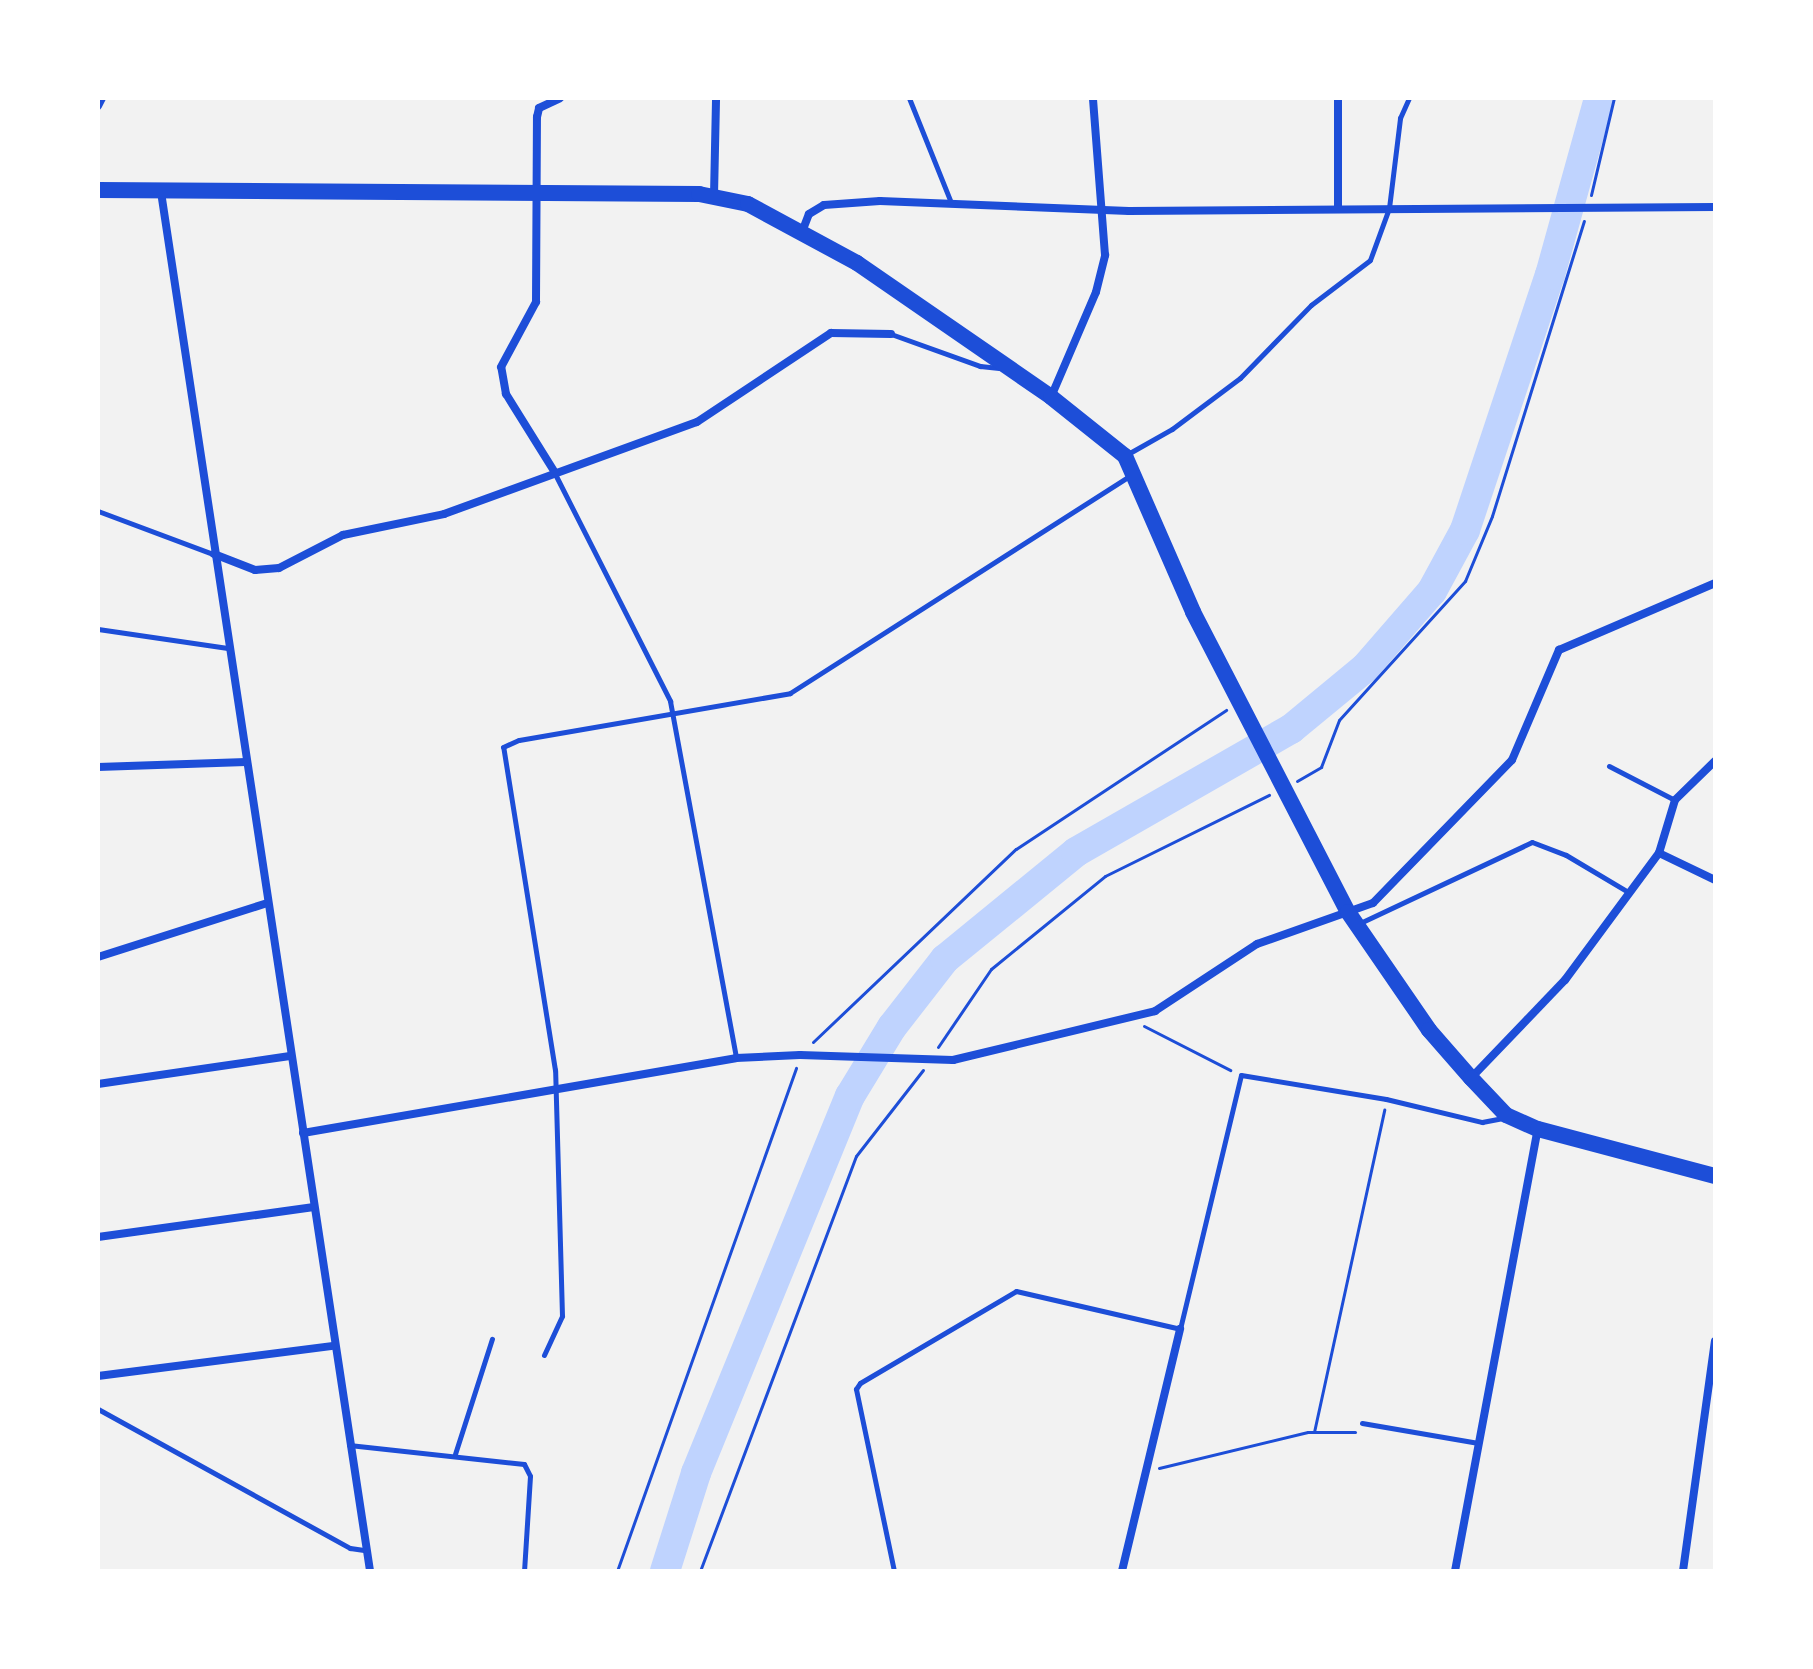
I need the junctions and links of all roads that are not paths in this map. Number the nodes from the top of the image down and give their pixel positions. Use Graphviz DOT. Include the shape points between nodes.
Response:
graph roads {
  1 [pos="102,98"];
  2 [pos="560,98"];
  3 [pos="716,98"];
  4 [pos="909,98"];
  5 [pos="1093,98"];
  6 [pos="1338,98"];
  7 [pos="1409,98"];
  8 [pos="98,106"];
  9 [pos="98,190"];
  10 [pos="540,191"];
  11 [pos="161,192"];
  12 [pos="714,196"];
  13 [pos="950,200"];
  14 [pos="1338,207"];
  15 [pos="1715,207"];
  16 [pos="1389,208"];
  17 [pos="1105,210"];
  18 [pos="802,232"];
  19 [pos="891,334"];
  20 [pos="1008,366"];
  21 [pos="1051,397"];
  22 [pos="1125,456"];
  23 [pos="554,471"];
  24 [pos="1135,473"];
  25 [pos="98,511"];
  26 [pos="214,554"];
  27 [pos="1715,583"];
  28 [pos="98,629"];
  29 [pos="228,648"];
  30 [pos="674,715"];
  31 [pos="1715,761"];
  32 [pos="246,762"];
  33 [pos="1609,766"];
  34 [pos="98,767"];
  35 [pos="1675,800"];
  36 [pos="1659,853"];
  37 [pos="1715,880"];
  38 [pos="1630,893"];
  39 [pos="267,903"];
  40 [pos="1352,919"];
  41 [pos="98,957"];
  42 [pos="290,1056"];
  43 [pos="736,1058"];
  44 [pos="1471,1078"];
  45 [pos="98,1084"];
  46 [pos="556,1089"];
  47 [pos="1506,1115"];
  48 [pos="1538,1129"];
  49 [pos="303,1133"];
  50 [pos="1715,1176"];
  51 [pos="314,1207"];
  52 [pos="98,1237"];
  53 [pos="1180,1329"];
  54 [pos="492,1339"];
  55 [pos="1715,1341"];
  56 [pos="333,1346"];
  57 [pos="544,1355"];
  58 [pos="98,1376"];
  59 [pos="98,1409"];
  60 [pos="1362,1423"];
  61 [pos="1479,1444"];
  62 [pos="348,1445"];
  63 [pos="455,1454"];
  64 [pos="364,1550"];
  65 [pos="370,1571"];
  66 [pos="524,1571"];
  67 [pos="894,1571"];
  68 [pos="1122,1571"];
  69 [pos="1455,1571"];
  70 [pos="1683,1571"];
  1 -- 8 [label="street"];
  2 -- 10 [label="street" via="539,108 537,117"];
  3 -- 12 [label="street"];
  4 -- 13 [label="lane"];
  5 -- 17 [label="street"];
  6 -- 14 [label="street"];
  7 -- 16 [label="lane" via="1400,118"];
  9 -- 11 [label="main road"];
  10 -- 11 [label="main road"];
  10 -- 12 [label="main road" via="666,190"];
  10 -- 23 [label="street" via="536,302 501,367 506,394"];
  11 -- 26 [label="street"];
  12 -- 18 [label="main road" via="748,204"];
  13 -- 17 [label="street"];
  13 -- 18 [label="street" via="824,205 809,214"];
  14 -- 16 [label="street"];
  14 -- 17 [label="street"];
  15 -- 16 [label="street"];
  16 -- 22 [label="lane" via="1375,251 1360,270 1311,305 1240,378"];
  17 -- 21 [label="street" via="1098,283"];
  18 -- 20 [label="main road" via="857,263"];
  19 -- 20 [label="lane" via="980,366"];
  19 -- 23 [label="street" via="831,333 697,422"];
  20 -- 21 [label="main road"];
  21 -- 22 [label="main road"];
  22 -- 24 [label="main road"];
  23 -- 26 [label="street" via="444,514 343,535 279,568 255,570"];
  23 -- 30 [label="lane"];
  24 -- 30 [label="lane" via="790,693"];
  24 -- 40 [label="main road" via="1193,612"];
  25 -- 26 [label="lane"];
  26 -- 29 [label="street"];
  27 -- 40 [label="street" via="1559,650 1512,760"];
  28 -- 29 [label="lane"];
  29 -- 32 [label="street"];
  30 -- 43 [label="lane"];
  30 -- 46 [label="lane" via="503,747"];
  31 -- 35 [label="street"];
  32 -- 34 [label="street"];
  32 -- 39 [label="street"];
  33 -- 35 [label="lane"];
  35 -- 36 [label="street"];
  36 -- 37 [label="street"];
  36 -- 38 [label="street"];
  38 -- 40 [label="lane" via="1566,855 1532,842"];
  38 -- 44 [label="street" via="1565,980"];
  39 -- 41 [label="street"];
  39 -- 42 [label="street"];
  40 -- 43 [label="street" via="1257,944 1175,1001 1135,1017 981,1056 929,1063 800,1055"];
  40 -- 44 [label="main road"];
  42 -- 45 [label="street"];
  42 -- 49 [label="street"];
  43 -- 46 [label="street"];
  44 -- 47 [label="main road"];
  46 -- 49 [label="street"];
  46 -- 57 [label="lane" via="562,1316"];
  47 -- 48 [label="main road"];
  47 -- 53 [label="lane" via="1482,1122 1386,1099 1241,1075"];
  48 -- 50 [label="main road"];
  48 -- 61 [label="street"];
  49 -- 51 [label="street"];
  51 -- 52 [label="street"];
  51 -- 56 [label="street"];
  53 -- 67 [label="lane" via="1016,1291 860,1383 856,1389"];
  53 -- 68 [label="street"];
  54 -- 63 [label="lane"];
  55 -- 70 [label="street"];
  56 -- 58 [label="street"];
  56 -- 62 [label="street"];
  59 -- 64 [label="lane" via="350,1548"];
  60 -- 61 [label="lane"];
  61 -- 69 [label="street"];
  62 -- 63 [label="lane"];
  62 -- 64 [label="street"];
  63 -- 66 [label="lane" via="528,1467"];
  64 -- 65 [label="street"];
}
